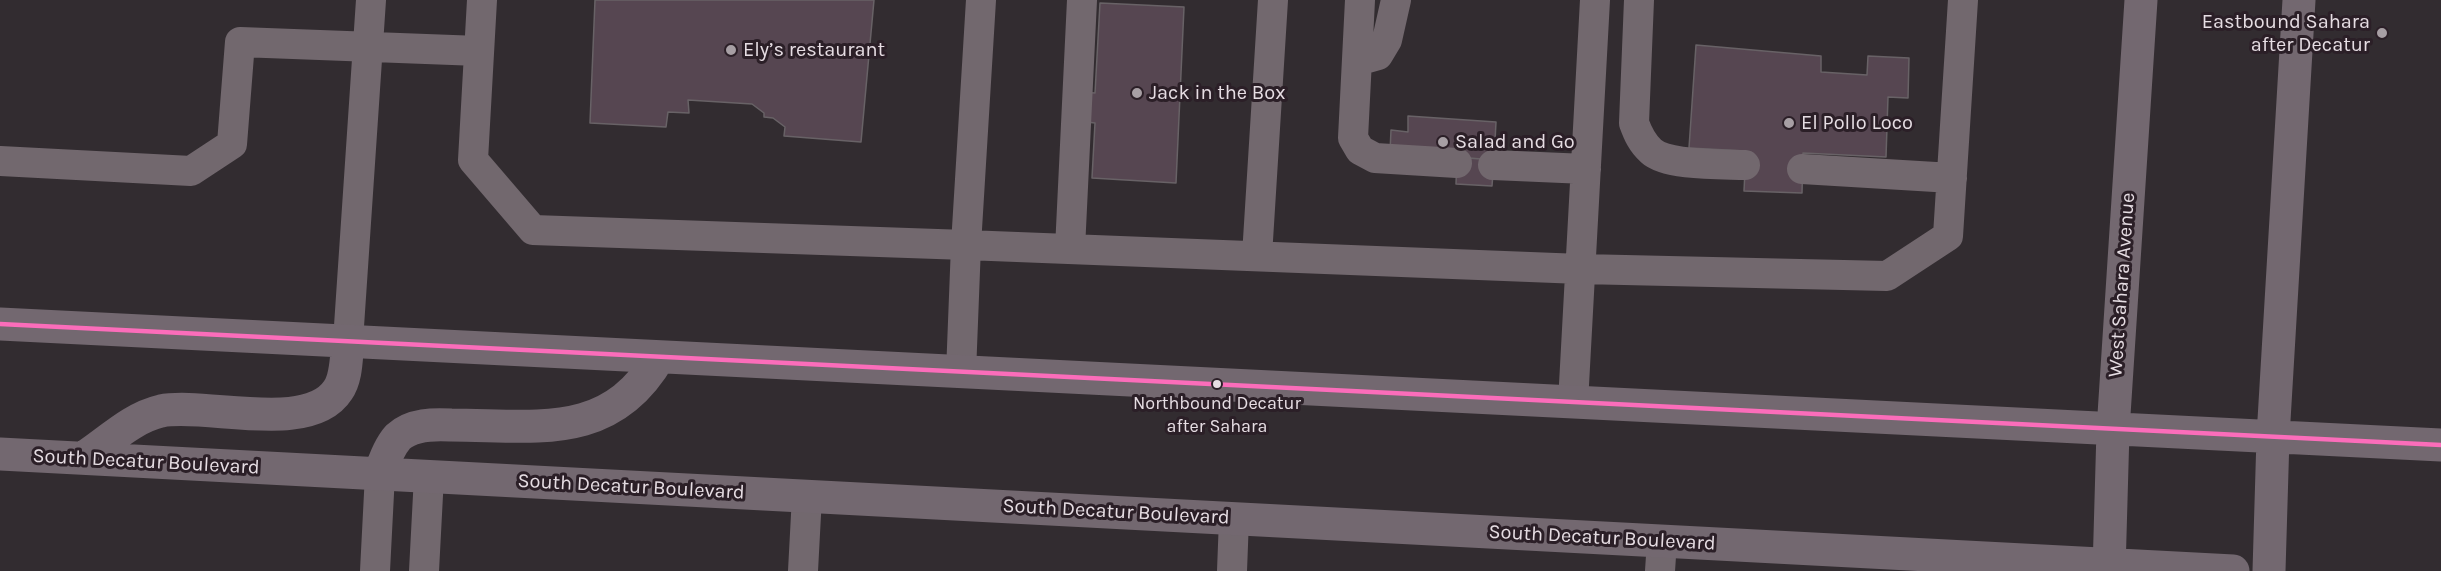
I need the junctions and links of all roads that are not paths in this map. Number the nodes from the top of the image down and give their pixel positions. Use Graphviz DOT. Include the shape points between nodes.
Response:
graph roads {
  1 [pos="371,0"];
  2 [pos="482,0"];
  3 [pos="981,0"];
  4 [pos="1082,0"];
  5 [pos="1273,0"];
  6 [pos="1360,0"];
  7 [pos="1396,0"];
  8 [pos="1594,0"];
  9 [pos="1639,0"];
  10 [pos="1963,0"];
  11 [pos="2140,0"];
  12 [pos="2300,0"];
  13 [pos="368,47"];
  14 [pos="478,51"];
  15 [pos="1357,62"];
  16 [pos="0,162"];
  17 [pos="1457,163"];
  18 [pos="1493,165"];
  19 [pos="1745,165"];
  20 [pos="1586,169"];
  21 [pos="1802,169"];
  22 [pos="1952,178"];
  23 [pos="966,245"];
  24 [pos="1070,249"];
  25 [pos="1257,256"];
  26 [pos="1581,268"];
  27 [pos="0,324"];
  28 [pos="348,341"];
  29 [pos="659,357"];
  30 [pos="961,373"];
  31 [pos="1573,403"];
  32 [pos="2113,430"];
  33 [pos="2273,437"];
  34 [pos="2441,445"];
  35 [pos="0,454"];
  36 [pos="83,458"];
  37 [pos="380,474"];
  38 [pos="429,476"];
  39 [pos="807,496"];
  40 [pos="1234,519"];
  41 [pos="1661,556"];
  42 [pos="2109,568"];
  43 [pos="375,571"];
  44 [pos="424,571"];
  45 [pos="803,571"];
  46 [pos="1232,571"];
  47 [pos="2233,571"];
  48 [pos="2269,571"];
  1 -- 13 [label="lane"];
  2 -- 14 [label="lane"];
  3 -- 23 [label="lane"];
  4 -- 24 [label="lane"];
  5 -- 25 [label="lane"];
  6 -- 15 [label="lane"];
  7 -- 15 [label="lane" via="1388,40 1378,55"];
  8 -- 20 [label="lane"];
  9 -- 19 [label="lane" via="1634,123 1639,137 1652,153 1673,160"];
  10 -- 22 [label="lane"];
  11 -- 32 [label="main road, West Sahara Avenue"];
  12 -- 33 [label="main road"];
  13 -- 14 [label="lane"];
  13 -- 16 [label="lane" via="240,42 232,144 190,171"];
  13 -- 28 [label="lane"];
  14 -- 23 [label="lane" via="473,160 533,230"];
  15 -- 17 [label="lane" via="1353,138 1360,150 1375,158"];
  18 -- 20 [label="lane"];
  20 -- 26 [label="lane"];
  21 -- 22 [label="lane"];
  22 -- 26 [label="lane" via="1948,236 1887,276"];
  23 -- 24 [label="lane"];
  23 -- 30 [label="lane"];
  24 -- 25 [label="lane"];
  25 -- 26 [label="lane"];
  26 -- 31 [label="lane"];
  27 -- 28 [label="main road"];
  28 -- 29 [label="main road"];
  28 -- 36 [label="main road" via="343,380 337,392 321,405 287,414 165,411 135,420"];
  29 -- 30 [label="main road"];
  29 -- 37 [label="main road" via="638,389 588,419 565,425 426,424 399,436"];
  30 -- 31 [label="main road"];
  31 -- 32 [label="main road"];
  32 -- 33 [label="main road"];
  32 -- 42 [label="main road, West Sahara Avenue"];
  33 -- 34 [label="main road"];
  33 -- 48 [label="main road"];
  35 -- 36 [label="main road, South Decatur Boulevard"];
  36 -- 37 [label="main road, South Decatur Boulevard"];
  37 -- 38 [label="main road, South Decatur Boulevard"];
  37 -- 43 [label="lane"];
  38 -- 39 [label="main road, South Decatur Boulevard"];
  38 -- 44 [label="lane"];
  39 -- 40 [label="main road, South Decatur Boulevard"];
  39 -- 45 [label="lane"];
  40 -- 41 [label="main road, South Decatur Boulevard"];
  40 -- 46 [label="lane"];
  41 -- 42 [label="main road, South Decatur Boulevard"];
  42 -- 47 [label="main road, South Decatur Boulevard"];
}
